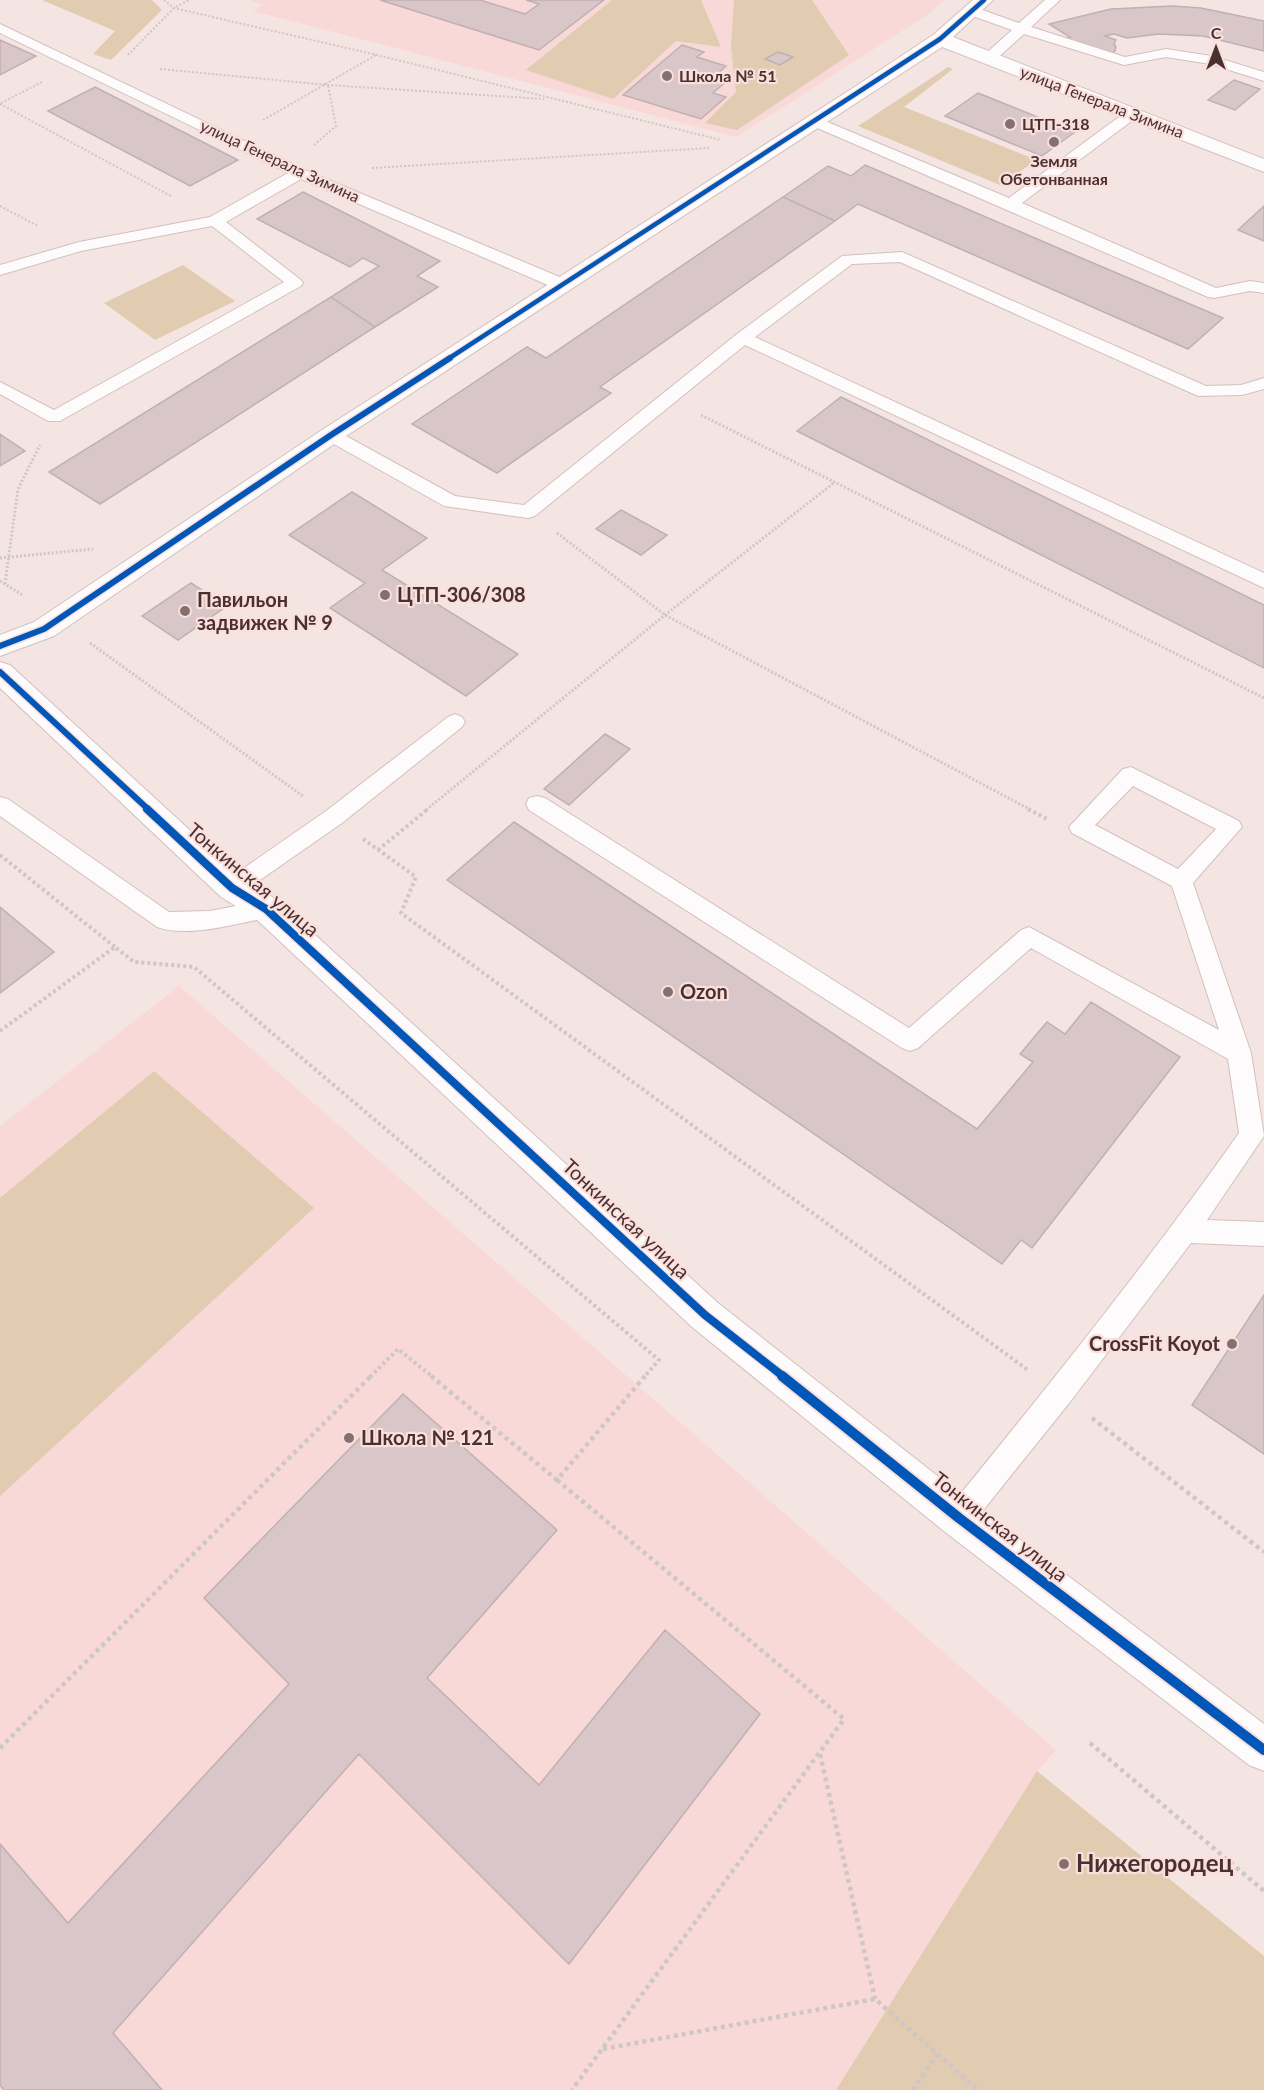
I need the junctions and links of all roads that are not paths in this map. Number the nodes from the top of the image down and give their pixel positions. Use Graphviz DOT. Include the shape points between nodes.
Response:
graph roads {
  1 [pos="1053,0"];
  2 [pos="978,5"];
  3 [pos="0,28"];
  4 [pos="1020,28"];
  5 [pos="940,39"];
  6 [pos="989,58"];
  7 [pos="1264,77"];
  8 [pos="1132,114"];
  9 [pos="813,121"];
  10 [pos="1262,163"];
  11 [pos="300,173"];
  12 [pos="1011,204"];
  13 [pos="215,220"];
  14 [pos="0,270"];
  15 [pos="563,285"];
  16 [pos="1264,288"];
  17 [pos="743,338"];
  18 [pos="1264,383"];
  19 [pos="0,387"];
  20 [pos="331,435"];
  21 [pos="1264,580"];
  22 [pos="0,646"];
  23 [pos="0,672"];
  24 [pos="455,722"];
  25 [pos="537,804"];
  26 [pos="0,805"];
  27 [pos="1182,881"];
  28 [pos="232,888"];
  29 [pos="266,909"];
  30 [pos="1239,1053"];
  31 [pos="1185,1231"];
  32 [pos="1264,1234"];
  33 [pos="959,1518"];
  34 [pos="1264,1750"];
  1 -- 4 [label="lane"];
  2 -- 4 [label="lane"];
  2 -- 5 [label="street"];
  3 -- 11 [label="lane, улица Генерала Зимина"];
  4 -- 6 [label="lane"];
  4 -- 7 [label="lane" via="1124,61 1166,53 1212,60"];
  5 -- 6 [label="street, улица Генерала Зимина"];
  5 -- 9 [label="street"];
  6 -- 8 [label="street, улица Генерала Зимина"];
  8 -- 10 [label="street, улица Генерала Зимина"];
  8 -- 12 [label="lane"];
  9 -- 12 [label="lane"];
  9 -- 15 [label="street"];
  11 -- 13 [label="lane"];
  11 -- 15 [label="lane, улица Генерала Зимина"];
  12 -- 16 [label="lane" via="1214,292 1250,286"];
  13 -- 14 [label="lane" via="79,247"];
  13 -- 19 [label="lane" via="295,283 54,417"];
  15 -- 20 [label="street"];
  17 -- 18 [label="lane" via="848,259 902,257 1204,392 1242,390"];
  17 -- 20 [label="lane" via="528,512 451,502"];
  17 -- 21 [label="lane"];
  20 -- 22 [label="street" via="44,629"];
  23 -- 28 [label="street, Тонкинская улица"];
  24 -- 28 [label="lane" via="334,818"];
  25 -- 30 [label="lane" via="910,1041 1029,936"];
  26 -- 29 [label="lane" via="165,921 210,920"];
  27 -- 27 [label="lane" via="1080,827 1131,775 1231,827"];
  27 -- 30 [label="lane"];
  28 -- 29 [label="street, Тонкинская улица"];
  29 -- 33 [label="street, Тонкинская улица" via="705,1315"];
  30 -- 31 [label="lane" via="1252,1135"];
  31 -- 32 [label="lane"];
  31 -- 33 [label="lane"];
  33 -- 34 [label="street, Тонкинская улица"];
}
